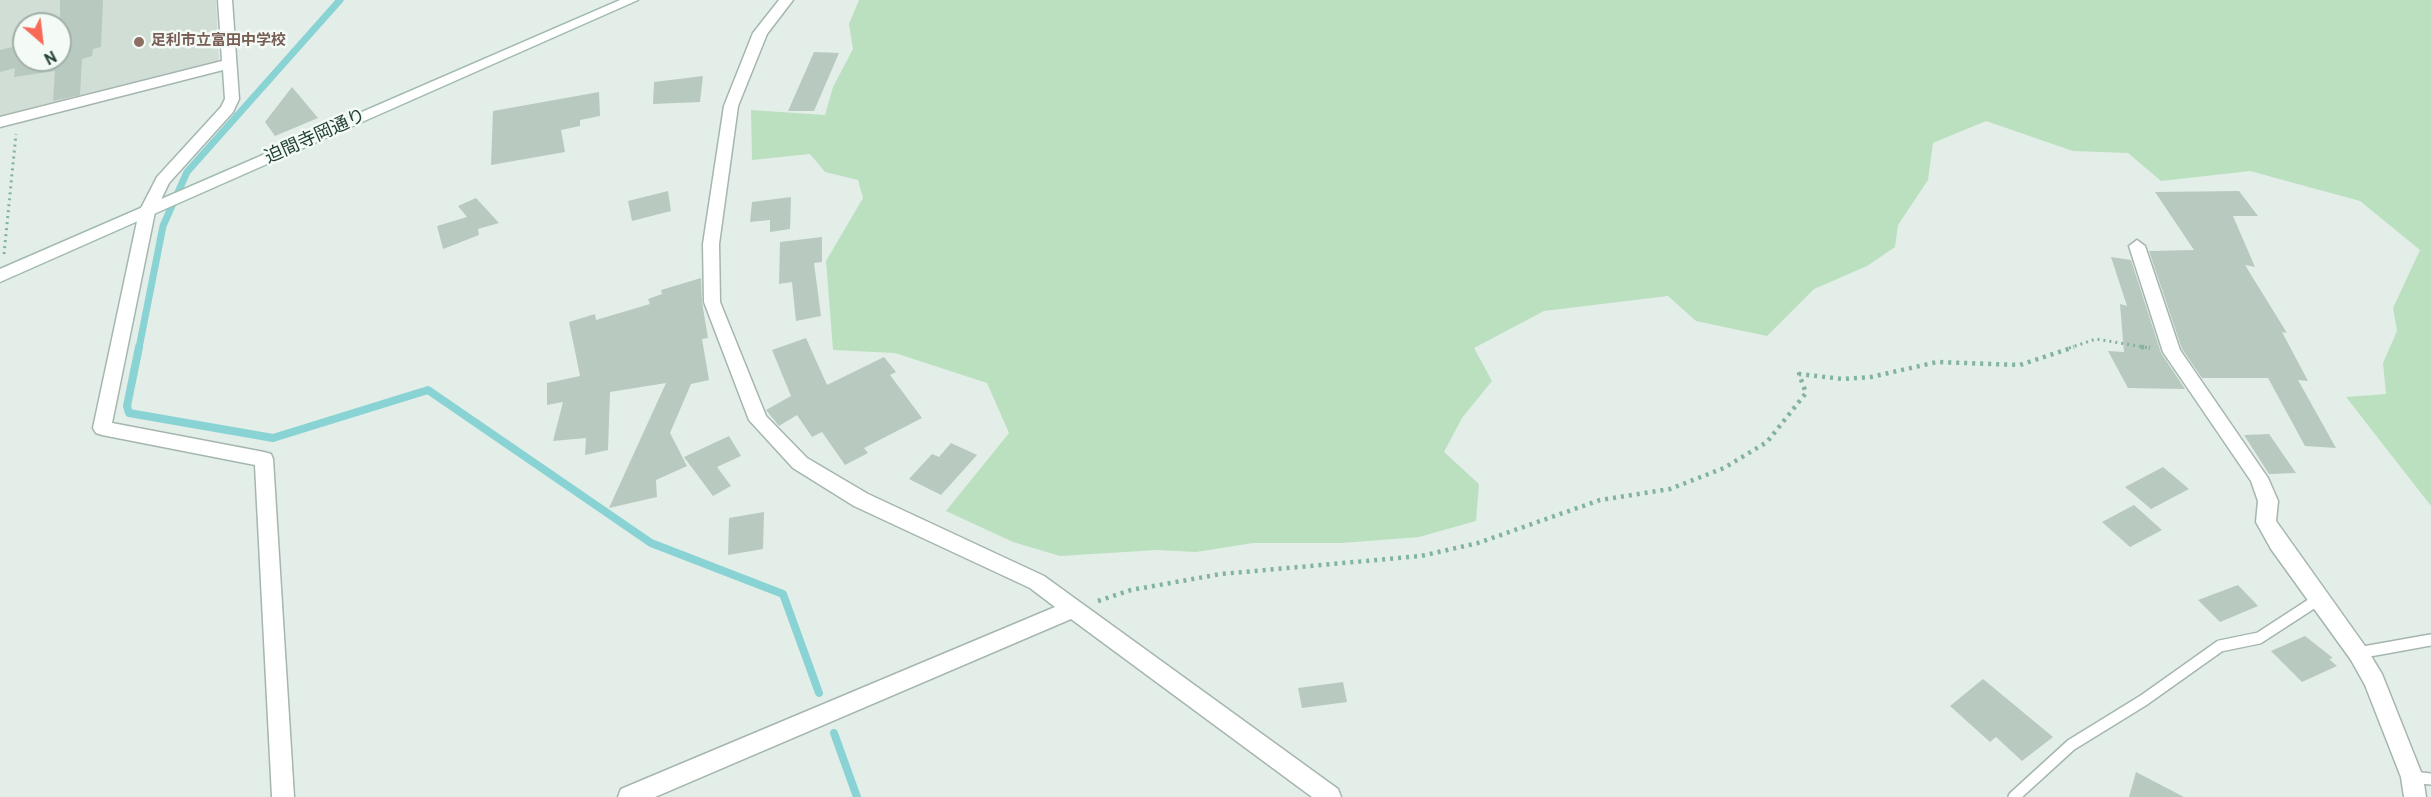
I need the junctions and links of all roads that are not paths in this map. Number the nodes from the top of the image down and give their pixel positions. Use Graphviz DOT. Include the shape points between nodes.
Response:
graph roads {
  1 [pos="225,0"];
  2 [pos="631,0"];
  3 [pos="786,0"];
  4 [pos="229,64"];
  5 [pos="0,122"];
  6 [pos="147,212"];
  7 [pos="2137,246"];
  8 [pos="4,274"];
  9 [pos="2319,600"];
  10 [pos="1075,608"];
  11 [pos="2431,640"];
  12 [pos="2358,653"];
  13 [pos="2421,778"];
  14 [pos="284,797"];
  15 [pos="629,797"];
  16 [pos="1330,797"];
  17 [pos="2014,797"];
  18 [pos="2415,797"];
  1 -- 4 [label="street"];
  2 -- 6 [label="street, 迫間寺岡通り"];
  3 -- 10 [label="street" via="760,33 731,106 711,244 712,302 758,420 800,463 861,500 1037,582"];
  4 -- 5 [label="street"];
  4 -- 6 [label="street" via="232,99 228,110 162,181"];
  6 -- 8 [label="street, 迫間寺岡通り"];
  6 -- 14 [label="street" via="102,428 264,459"];
  7 -- 9 [label="street" via="2172,352 2259,478 2268,501 2266,522"];
  9 -- 12 [label="street"];
  9 -- 17 [label="lane" via="2259,638 2220,646 2071,745"];
  10 -- 15 [label="street"];
  10 -- 16 [label="street"];
  11 -- 12 [label="lane"];
  12 -- 13 [label="street"];
  13 -- 18 [label="street"];
}
